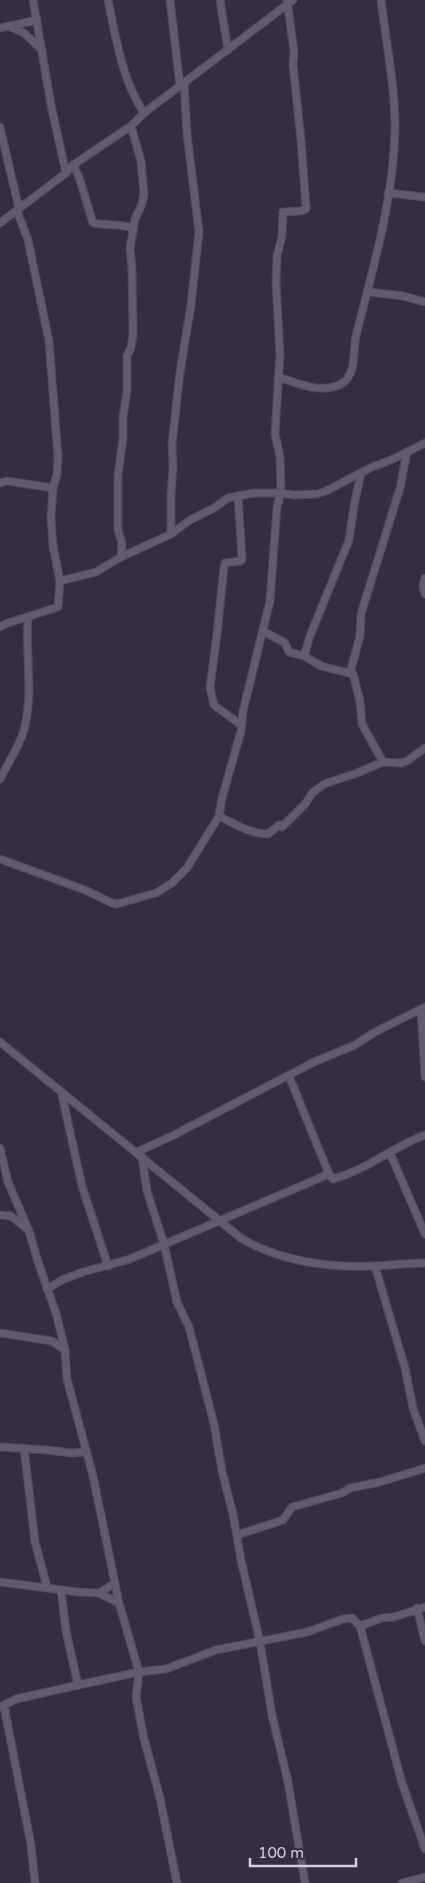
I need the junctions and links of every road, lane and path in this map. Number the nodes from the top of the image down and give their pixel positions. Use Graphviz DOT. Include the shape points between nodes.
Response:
graph roads {
  1 [pos="33,0"];
  2 [pos="108,0"];
  3 [pos="170,0"];
  4 [pos="220,0"];
  5 [pos="381,0"];
  6 [pos="289,1"];
  7 [pos="36,20"];
  8 [pos="8,26"];
  9 [pos="0,28"];
  10 [pos="43,50"];
  11 [pos="228,50"];
  12 [pos="182,84"];
  13 [pos="144,113"];
  14 [pos="131,126"];
  15 [pos="0,127"];
  16 [pos="73,165"];
  17 [pos="66,173"];
  18 [pos="388,193"];
  19 [pos="425,197"];
  20 [pos="18,210"];
  21 [pos="0,223"];
  22 [pos="133,228"];
  23 [pos="369,292"];
  24 [pos="425,302"];
  25 [pos="278,377"];
  26 [pos="425,443"];
  27 [pos="407,452"];
  28 [pos="361,473"];
  29 [pos="0,483"];
  30 [pos="53,488"];
  31 [pos="281,493"];
  32 [pos="238,496"];
  33 [pos="171,534"];
  34 [pos="120,557"];
  35 [pos="425,578"];
  36 [pos="60,581"];
  37 [pos="425,594"];
  38 [pos="28,617"];
  39 [pos="0,627"];
  40 [pos="263,631"];
  41 [pos="304,656"];
  42 [pos="350,673"];
  43 [pos="241,725"];
  44 [pos="425,748"];
  45 [pos="383,762"];
  46 [pos="0,779"];
  47 [pos="219,816"];
  48 [pos="0,859"];
  49 [pos="423,1008"];
  50 [pos="0,1042"];
  51 [pos="288,1076"];
  52 [pos="425,1077"];
  53 [pos="61,1091"];
  54 [pos="425,1135"];
  55 [pos="0,1148"];
  56 [pos="390,1153"];
  57 [pos="140,1154"];
  58 [pos="329,1174"];
  59 [pos="0,1215"];
  60 [pos="220,1220"];
  61 [pos="29,1231"];
  62 [pos="425,1234"];
  63 [pos="164,1244"];
  64 [pos="425,1264"];
  65 [pos="108,1266"];
  66 [pos="375,1266"];
  67 [pos="47,1289"];
  68 [pos="60,1330"];
  69 [pos="0,1333"];
  70 [pos="42,1340"];
  71 [pos="65,1350"];
  72 [pos="425,1441"];
  73 [pos="0,1448"];
  74 [pos="24,1448"];
  75 [pos="86,1452"];
  76 [pos="425,1468"];
  77 [pos="237,1535"];
  78 [pos="0,1582"];
  79 [pos="115,1583"];
  80 [pos="47,1587"];
  81 [pos="61,1590"];
  82 [pos="99,1593"];
  83 [pos="119,1603"];
  84 [pos="425,1607"];
  85 [pos="416,1608"];
  86 [pos="360,1626"];
  87 [pos="425,1641"];
  88 [pos="260,1642"];
  89 [pos="139,1672"];
  90 [pos="78,1685"];
  91 [pos="2,1706"];
  92 [pos="425,1849"];
  93 [pos="425,1877"];
  94 [pos="35,1883"];
  95 [pos="177,1883"];
  96 [pos="305,1883"];
  97 [pos="402,1883"];
  1 -- 7 [label="street"];
  2 -- 13 [label="street" via="127,77"];
  3 -- 12 [label="street"];
  4 -- 11 [label="street"];
  5 -- 18 [label="street" via="395,129"];
  6 -- 11 [label="street"];
  6 -- 25 [label="street" via="306,209 283,212 276,283"];
  7 -- 8 [label="street"];
  7 -- 10 [label="street"];
  8 -- 9 [label="street"];
  8 -- 10 [label="street" via="24,33"];
  10 -- 17 [label="street"];
  11 -- 12 [label="street"];
  12 -- 13 [label="street"];
  12 -- 33 [label="street" via="199,232 172,444"];
  13 -- 14 [label="street"];
  14 -- 16 [label="street"];
  14 -- 22 [label="street" via="142,167 144,194"];
  15 -- 20 [label="street"];
  16 -- 17 [label="street"];
  16 -- 22 [label="street" via="93,223"];
  17 -- 20 [label="street"];
  18 -- 19 [label="street"];
  18 -- 23 [label="street"];
  20 -- 21 [label="street"];
  20 -- 30 [label="street" via="28,240 49,341 58,457"];
  22 -- 34 [label="street" via="130,248 133,332 118,475"];
  23 -- 24 [label="street"];
  23 -- 25 [label="street" via="349,378 330,388 312,388"];
  25 -- 31 [label="street" via="275,434 280,457"];
  26 -- 27 [label="street"];
  27 -- 28 [label="street"];
  27 -- 42 [label="street" via="400,488 361,614 360,636"];
  28 -- 31 [label="street" via="326,492"];
  28 -- 41 [label="street" via="349,540"];
  29 -- 30 [label="street" via="7,481"];
  30 -- 36 [label="street" via="52,537"];
  31 -- 32 [label="street"];
  31 -- 40 [label="street" via="277,507 270,601"];
  32 -- 33 [label="street" via="228,498"];
  32 -- 43 [label="street" via="242,559 225,563 224,567 210,688 214,705"];
  33 -- 34 [label="street"];
  34 -- 36 [label="street" via="96,572"];
  35 -- 37 [label="street"];
  36 -- 38 [label="street" via="58,607"];
  38 -- 39 [label="street"];
  38 -- 46 [label="street" via="26,637 30,673 24,730"];
  40 -- 41 [label="street" via="285,644 289,652"];
  40 -- 43 [label="street"];
  41 -- 42 [label="street" via="321,666"];
  42 -- 45 [label="street" via="356,682 362,724"];
  43 -- 47 [label="street"];
  44 -- 45 [label="street" via="402,763"];
  45 -- 47 [label="street" via="324,784 282,827 280,825 268,834 244,828"];
  47 -- 48 [label="street" via="180,876 156,893 123,903 112,903"];
  49 -- 51 [label="street" via="355,1046"];
  49 -- 52 [label="street"];
  50 -- 53 [label="street"];
  51 -- 57 [label="street"];
  51 -- 58 [label="street"];
  53 -- 57 [label="street"];
  53 -- 65 [label="street" via="82,1186"];
  54 -- 56 [label="street"];
  55 -- 61 [label="street" via="8,1182"];
  56 -- 58 [label="street" via="342,1176 334,1178"];
  56 -- 62 [label="street"];
  57 -- 60 [label="street"];
  57 -- 63 [label="street" via="147,1191"];
  58 -- 60 [label="street"];
  59 -- 61 [label="street" via="11,1216"];
  60 -- 63 [label="street"];
  60 -- 66 [label="street" via="242,1239 274,1255 311,1263"];
  61 -- 67 [label="street"];
  63 -- 65 [label="street"];
  63 -- 77 [label="street" via="177,1302 189,1327 204,1383"];
  64 -- 66 [label="street"];
  65 -- 67 [label="street" via="83,1272"];
  66 -- 72 [label="street"];
  67 -- 68 [label="street"];
  68 -- 70 [label="street"];
  68 -- 71 [label="street"];
  69 -- 70 [label="street"];
  70 -- 71 [label="street" via="52,1341"];
  71 -- 75 [label="street" via="67,1379"];
  73 -- 74 [label="street"];
  74 -- 75 [label="street"];
  74 -- 80 [label="street" via="35,1542"];
  75 -- 79 [label="street"];
  76 -- 77 [label="street" via="292,1507 283,1520"];
  77 -- 88 [label="street"];
  78 -- 80 [label="street"];
  79 -- 82 [label="street"];
  79 -- 83 [label="street"];
  80 -- 81 [label="street"];
  81 -- 82 [label="street"];
  81 -- 90 [label="street"];
  82 -- 83 [label="street"];
  83 -- 89 [label="street"];
  84 -- 85 [label="street"];
  85 -- 86 [label="street"];
  85 -- 87 [label="street"];
  86 -- 88 [label="street" via="352,1618 344,1619 307,1632"];
  86 -- 92 [label="street" via="402,1783"];
  88 -- 89 [label="street" via="216,1650 166,1669"];
  88 -- 96 [label="street"];
  89 -- 90 [label="street"];
  89 -- 95 [label="street" via="136,1697"];
  90 -- 91 [label="street" via="16,1699"];
  91 -- 94 [label="street" via="31,1845"];
  93 -- 97 [label="street"];
}
